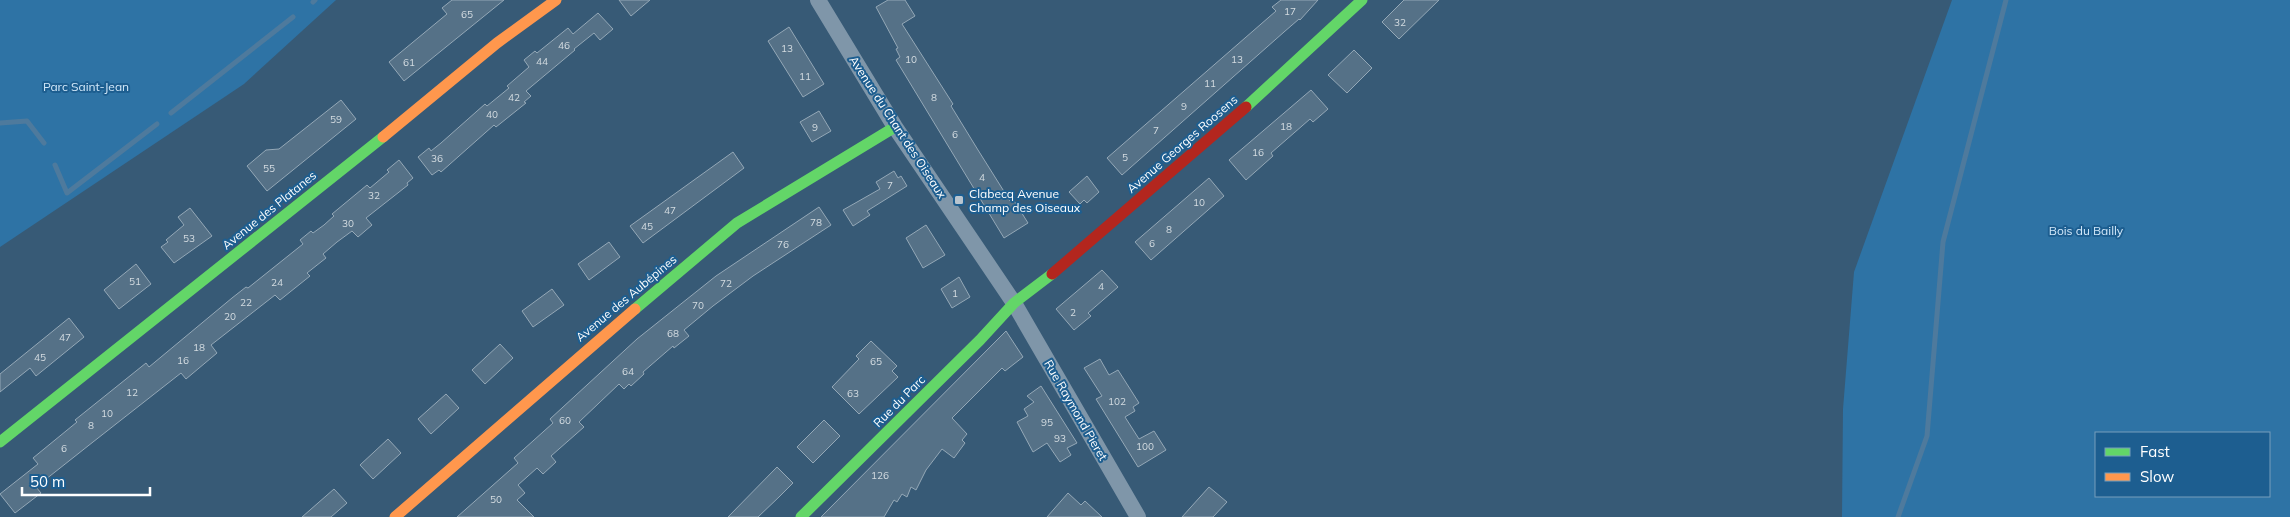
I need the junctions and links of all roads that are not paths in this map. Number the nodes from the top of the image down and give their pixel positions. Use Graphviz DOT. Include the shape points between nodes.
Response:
graph roads {
  1 [pos="556,0"];
  2 [pos="1362,0"];
  3 [pos="821,1"];
  4 [pos="895,127"];
  5 [pos="1014,303"];
  6 [pos="0,442"];
  7 [pos="396,517"];
  8 [pos="801,517"];
  9 [pos="1138,517"];
  1 -- 6 [label="street, Avenue des Platanes" via="497,43"];
  2 -- 5 [label="street, Avenue Georges Roosens" via="1238,114 1069,260"];
  3 -- 4 [label="street, Avenue du Chant des Oiseaux"];
  4 -- 5 [label="street, Avenue du Chant des Oiseaux"];
  4 -- 7 [label="street, Avenue des Aubépines" via="737,224 560,372"];
  5 -- 8 [label="street, Rue du Parc"];
  5 -- 9 [label="street, Rue Raymond Pieret"];
}
